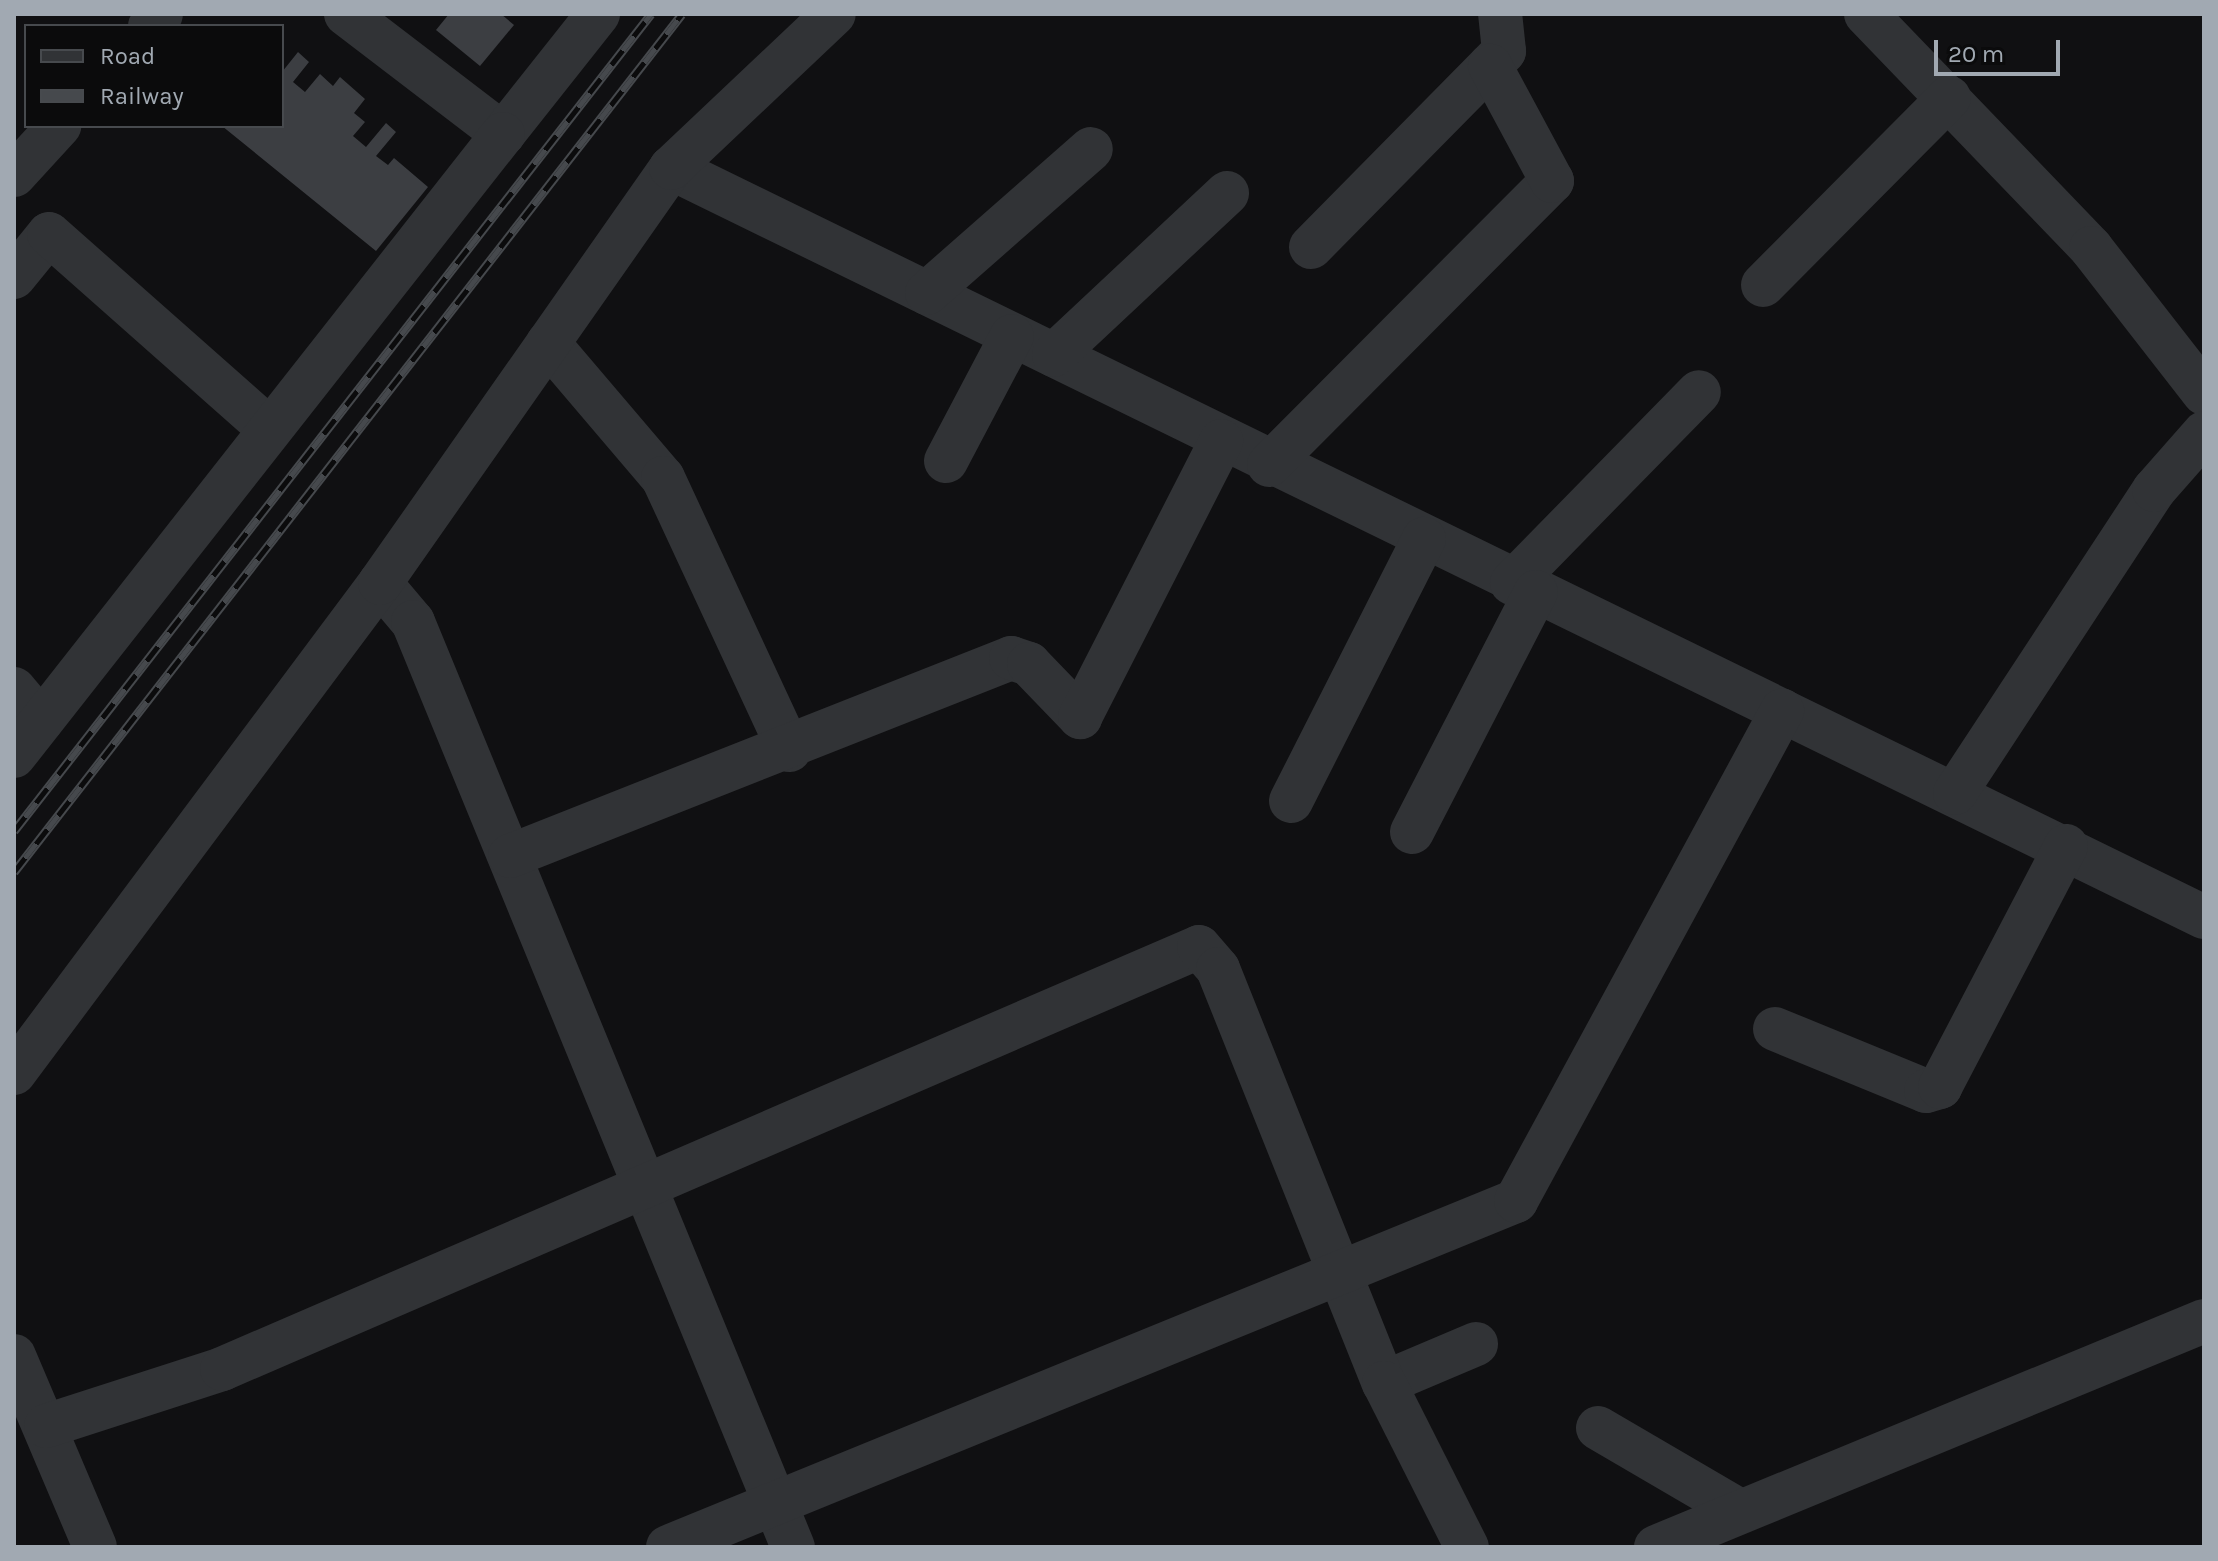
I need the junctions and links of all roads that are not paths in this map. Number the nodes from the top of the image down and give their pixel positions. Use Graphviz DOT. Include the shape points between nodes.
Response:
graph roads {
  1 [pos="346,14"];
  2 [pos="834,14"];
  3 [pos="1500,14"];
  4 [pos="1866,14"];
  5 [pos="581,20"];
  6 [pos="1490,66"];
  7 [pos="1949,98"];
  8 [pos="57,128"];
  9 [pos="503,134"];
  10 [pos="1091,149"];
  11 [pos="671,168"];
  12 [pos="14,175"];
  13 [pos="1227,193"];
  14 [pos="1311,247"];
  15 [pos="14,277"];
  16 [pos="1763,285"];
  17 [pos="927,293"];
  18 [pos="1012,336"];
  19 [pos="548,343"];
  20 [pos="1054,355"];
  21 [pos="1699,392"];
  22 [pos="2204,393"];
  23 [pos="266,426"];
  24 [pos="2204,433"];
  25 [pos="1221,441"];
  26 [pos="946,461"];
  27 [pos="1269,465"];
  28 [pos="1424,539"];
  29 [pos="380,583"];
  30 [pos="1524,588"];
  31 [pos="27,705"];
  32 [pos="1782,711"];
  33 [pos="789,750"];
  34 [pos="14,756"];
  35 [pos="1955,793"];
  36 [pos="1291,801"];
  37 [pos="1412,832"];
  38 [pos="2066,846"];
  39 [pos="510,856"];
  40 [pos="2204,917"];
  41 [pos="1775,1029"];
  42 [pos="14,1073"];
  43 [pos="640,1182"];
  44 [pos="1337,1271"];
  45 [pos="2204,1321"];
  46 [pos="1476,1344"];
  47 [pos="14,1356"];
  48 [pos="1384,1383"];
  49 [pos="46,1426"];
  50 [pos="1598,1428"];
  51 [pos="774,1503"];
  52 [pos="1740,1511"];
  53 [pos="95,1547"];
  54 [pos="668,1547"];
  55 [pos="793,1547"];
  56 [pos="1467,1547"];
  57 [pos="1656,1547"];
  1 -- 9 [label="street"];
  2 -- 11 [label="street"];
  3 -- 6 [label="street" via="1507,38"];
  4 -- 7 [label="street"];
  5 -- 9 [label="street"];
  6 -- 14 [label="street"];
  6 -- 27 [label="street" via="1552,181"];
  7 -- 16 [label="street"];
  7 -- 22 [label="street" via="2091,248"];
  8 -- 12 [label="street"];
  9 -- 23 [label="street"];
  10 -- 17 [label="street"];
  11 -- 17 [label="street"];
  11 -- 19 [label="street"];
  13 -- 20 [label="street"];
  15 -- 23 [label="street" via="49,234"];
  17 -- 18 [label="street"];
  18 -- 20 [label="street"];
  18 -- 26 [label="street"];
  19 -- 29 [label="street"];
  19 -- 33 [label="street" via="663,478"];
  20 -- 25 [label="street"];
  21 -- 30 [label="street"];
  23 -- 31 [label="street"];
  24 -- 35 [label="street" via="2154,490"];
  25 -- 27 [label="street"];
  25 -- 33 [label="street" via="1080,717 1029,664 1011,658"];
  27 -- 28 [label="street"];
  28 -- 30 [label="street"];
  28 -- 36 [label="street"];
  29 -- 39 [label="street" via="413,622"];
  29 -- 42 [label="street"];
  30 -- 32 [label="street"];
  30 -- 37 [label="street"];
  31 -- 34 [label="street"];
  32 -- 35 [label="street"];
  32 -- 44 [label="street" via="1516,1201"];
  33 -- 39 [label="street"];
  35 -- 38 [label="street"];
  38 -- 40 [label="street"];
  38 -- 41 [label="street" via="1940,1087 1926,1091"];
  39 -- 43 [label="street"];
  43 -- 44 [label="street" via="1199,947 1218,969"];
  43 -- 49 [label="street" via="222,1369"];
  43 -- 51 [label="street"];
  44 -- 48 [label="street"];
  44 -- 51 [label="street"];
  45 -- 52 [label="street"];
  46 -- 48 [label="street"];
  47 -- 49 [label="street"];
  48 -- 56 [label="street"];
  49 -- 53 [label="street"];
  50 -- 52 [label="street"];
  51 -- 54 [label="street"];
  51 -- 55 [label="street"];
  52 -- 57 [label="street"];
}
